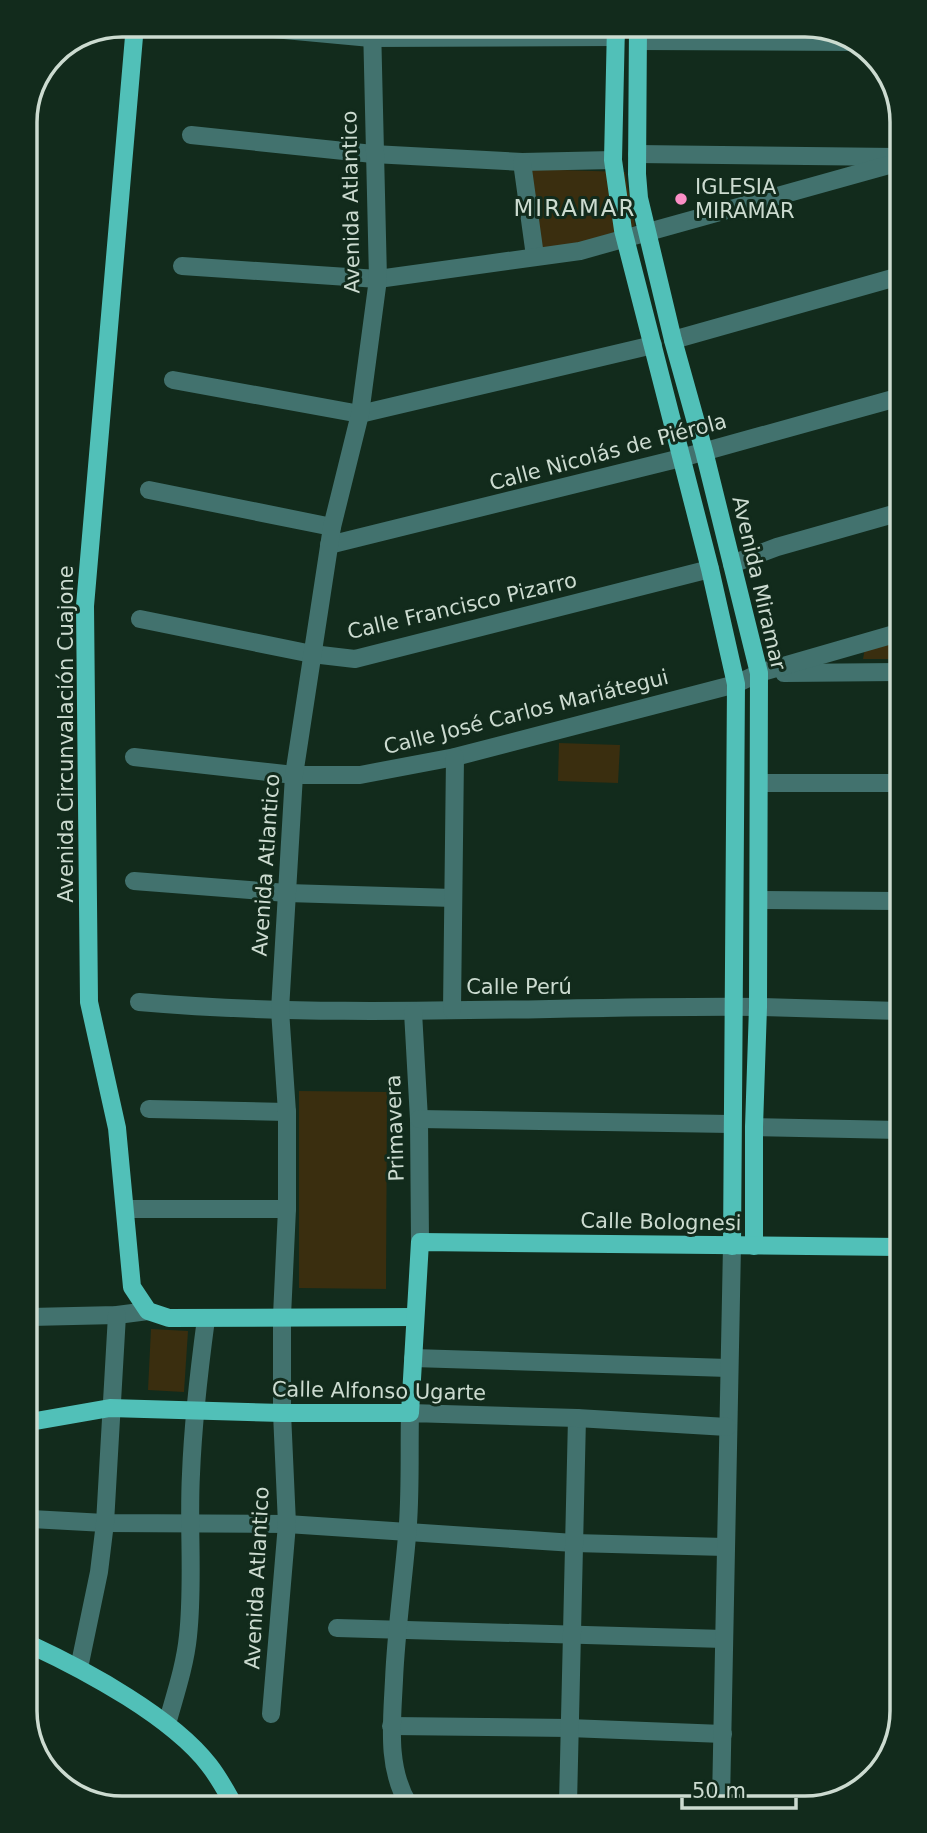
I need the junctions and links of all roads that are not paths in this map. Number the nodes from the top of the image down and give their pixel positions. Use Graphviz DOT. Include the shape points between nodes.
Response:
graph roads {
  1 [pos="134,37"];
  2 [pos="372,37"];
  3 [pos="616,37"];
  4 [pos="638,37"];
  5 [pos="736,37"];
  6 [pos="831,41"];
  7 [pos="191,135"];
  8 [pos="373,154"];
  9 [pos="637,154"];
  10 [pos="890,157"];
  11 [pos="613,160"];
  12 [pos="522,162"];
  13 [pos="890,165"];
  14 [pos="647,233"];
  15 [pos="626,238"];
  16 [pos="535,256"];
  17 [pos="182,266"];
  18 [pos="378,279"];
  19 [pos="890,279"];
  20 [pos="673,340"];
  21 [pos="653,345"];
  22 [pos="173,380"];
  23 [pos="890,399"];
  24 [pos="360,414"];
  25 [pos="704,451"];
  26 [pos="681,458"];
  27 [pos="149,490"];
  28 [pos="890,515"];
  29 [pos="330,536"];
  30 [pos="732,564"];
  31 [pos="710,569"];
  32 [pos="140,619"];
  33 [pos="890,635"];
  34 [pos="312,654"];
  35 [pos="890,671"];
  36 [pos="759,673"];
  37 [pos="736,684"];
  38 [pos="134,757"];
  39 [pos="455,757"];
  40 [pos="293,775"];
  41 [pos="760,783"];
  42 [pos="890,783"];
  43 [pos="134,881"];
  44 [pos="286,893"];
  45 [pos="453,898"];
  46 [pos="759,901"];
  47 [pos="890,901"];
  48 [pos="139,1002"];
  49 [pos="758,1007"];
  50 [pos="732,1009"];
  51 [pos="280,1010"];
  52 [pos="453,1010"];
  53 [pos="890,1011"];
  54 [pos="413,1012"];
  55 [pos="149,1110"];
  56 [pos="287,1112"];
  57 [pos="419,1119"];
  58 [pos="731,1125"];
  59 [pos="754,1127"];
  60 [pos="890,1130"];
  61 [pos="126,1209"];
  62 [pos="287,1209"];
  63 [pos="420,1242"];
  64 [pos="732,1246"];
  65 [pos="754,1246"];
  66 [pos="890,1247"];
  67 [pos="148,1311"];
  68 [pos="117,1315"];
  69 [pos="282,1316"];
  70 [pos="37,1317"];
  71 [pos="415,1317"];
  72 [pos="205,1319"];
  73 [pos="413,1358"];
  74 [pos="728,1368"];
  75 [pos="110,1408"];
  76 [pos="195,1409"];
  77 [pos="282,1413"];
  78 [pos="410,1413"];
  79 [pos="577,1418"];
  80 [pos="37,1421"];
  81 [pos="727,1427"];
  82 [pos="37,1519"];
  83 [pos="105,1523"];
  84 [pos="189,1524"];
  85 [pos="287,1524"];
  86 [pos="407,1533"];
  87 [pos="574,1543"];
  88 [pos="725,1547"];
  89 [pos="337,1628"];
  90 [pos="397,1632"];
  91 [pos="572,1636"];
  92 [pos="724,1639"];
  93 [pos="37,1648"];
  94 [pos="79,1668"];
  95 [pos="271,1714"];
  96 [pos="167,1724"];
  97 [pos="391,1726"];
  98 [pos="569,1727"];
  99 [pos="723,1734"];
  100 [pos="228,1796"];
  101 [pos="405,1796"];
  102 [pos="568,1796"];
  103 [pos="721,1796"];
  1 -- 61 [label="main road, Avenida Circunvalación Cuajone" via="85,606 89,1008 117,1128"];
  2 -- 8 [label="street, Avenida Atlantico"];
  3 -- 11 [label="main road"];
  4 -- 9 [label="main road, Avenida Miramar"];
  5 -- 6 [label="street"];
  7 -- 8 [label="street"];
  8 -- 12 [label="street"];
  8 -- 18 [label="street, Avenida Atlantico"];
  9 -- 10 [label="street"];
  9 -- 14 [label="main road, Avenida Miramar" via="639,198"];
  11 -- 12 [label="street"];
  11 -- 15 [label="main road"];
  12 -- 16 [label="street"];
  13 -- 14 [label="street"];
  14 -- 15 [label="street"];
  14 -- 20 [label="main road, Avenida Miramar"];
  15 -- 16 [label="street" via="580,251"];
  15 -- 21 [label="main road"];
  16 -- 18 [label="street"];
  17 -- 18 [label="street"];
  18 -- 24 [label="street, Avenida Atlantico"];
  19 -- 20 [label="street"];
  20 -- 25 [label="main road, Avenida Miramar"];
  21 -- 24 [label="street"];
  21 -- 26 [label="main road"];
  22 -- 24 [label="street"];
  23 -- 25 [label="street, Calle Nicolás de Piérola"];
  24 -- 29 [label="street, Avenida Atlantico"];
  25 -- 26 [label="street, Calle Nicolás de Piérola"];
  25 -- 30 [label="main road, Avenida Miramar"];
  26 -- 29 [label="street, Calle Nicolás de Piérola"];
  26 -- 31 [label="main road"];
  27 -- 29 [label="street, Calle Nicolás de Piérola"];
  28 -- 30 [label="street"];
  29 -- 34 [label="street, Avenida Atlantico"];
  30 -- 36 [label="main road, Avenida Miramar"];
  31 -- 34 [label="street, Calle Francisco Pizarro" via="355,659"];
  31 -- 37 [label="main road"];
  32 -- 34 [label="street, Calle Francisco Pizarro"];
  33 -- 36 [label="street, Calle José Carlos Mariátegui"];
  34 -- 40 [label="street, Avenida Atlantico"];
  35 -- 36 [label="street"];
  36 -- 37 [label="street, Calle José Carlos Mariátegui"];
  36 -- 41 [label="main road, Avenida Miramar"];
  37 -- 39 [label="street, Calle José Carlos Mariátegui"];
  37 -- 50 [label="main road"];
  38 -- 40 [label="street, Calle José Carlos Mariátegui"];
  39 -- 40 [label="street, Calle José Carlos Mariátegui" via="360,775"];
  39 -- 45 [label="street"];
  40 -- 44 [label="street, Avenida Atlantico"];
  41 -- 42 [label="street"];
  41 -- 46 [label="main road, Avenida Miramar"];
  43 -- 44 [label="street"];
  44 -- 45 [label="street"];
  44 -- 51 [label="street, Avenida Atlantico"];
  45 -- 52 [label="street"];
  46 -- 47 [label="street"];
  46 -- 49 [label="main road, Avenida Miramar"];
  48 -- 51 [label="street, Calle Perú"];
  49 -- 50 [label="street, Calle Perú"];
  49 -- 53 [label="street, Calle Perú"];
  49 -- 59 [label="main road, Avenida Miramar"];
  50 -- 52 [label="street, Calle Perú"];
  50 -- 58 [label="main road"];
  51 -- 54 [label="street, Calle Perú"];
  51 -- 56 [label="street, Avenida Atlantico"];
  52 -- 54 [label="street, Calle Perú"];
  54 -- 57 [label="street, Primavera"];
  55 -- 56 [label="street"];
  56 -- 62 [label="street, Avenida Atlantico"];
  57 -- 58 [label="street"];
  57 -- 63 [label="street, Primavera"];
  58 -- 64 [label="main road"];
  59 -- 60 [label="street"];
  59 -- 65 [label="main road, Avenida Miramar"];
  61 -- 62 [label="street"];
  61 -- 67 [label="main road, Avenida Circunvalación Cuajone" via="132,1287"];
  62 -- 69 [label="street, Avenida Atlantico"];
  63 -- 64 [label="main road, Calle Bolognesi"];
  63 -- 71 [label="main road"];
  64 -- 65 [label="main road, Calle Bolognesi"];
  64 -- 74 [label="street"];
  65 -- 66 [label="main road, Calle Bolognesi"];
  67 -- 68 [label="street"];
  67 -- 72 [label="main road" via="169,1318"];
  68 -- 70 [label="street"];
  68 -- 75 [label="street"];
  69 -- 71 [label="main road"];
  69 -- 72 [label="main road"];
  69 -- 77 [label="street, Avenida Atlantico"];
  71 -- 73 [label="main road"];
  72 -- 76 [label="street"];
  73 -- 74 [label="street"];
  73 -- 78 [label="main road"];
  74 -- 81 [label="street"];
  75 -- 76 [label="main road, Calle Alfonso Ugarte"];
  75 -- 80 [label="main road, Calle Alfonso Ugarte"];
  75 -- 83 [label="street"];
  76 -- 77 [label="main road, Calle Alfonso Ugarte"];
  76 -- 84 [label="street"];
  77 -- 78 [label="main road, Calle Alfonso Ugarte"];
  77 -- 85 [label="street, Avenida Atlantico"];
  78 -- 79 [label="street, Calle Alfonso Ugarte"];
  78 -- 86 [label="street"];
  79 -- 81 [label="street, Calle Alfonso Ugarte"];
  79 -- 87 [label="street"];
  81 -- 88 [label="street"];
  82 -- 83 [label="street"];
  83 -- 84 [label="street"];
  83 -- 94 [label="street"];
  84 -- 85 [label="street"];
  84 -- 96 [label="street" via="188,1634"];
  85 -- 86 [label="street"];
  85 -- 95 [label="street, Avenida Atlantico"];
  86 -- 87 [label="street"];
  86 -- 90 [label="street"];
  87 -- 88 [label="street"];
  87 -- 91 [label="street"];
  88 -- 92 [label="street"];
  89 -- 90 [label="street"];
  90 -- 91 [label="street"];
  90 -- 97 [label="street"];
  91 -- 92 [label="street"];
  91 -- 98 [label="street"];
  92 -- 99 [label="street"];
  93 -- 94 [label="main road"];
  94 -- 96 [label="main road"];
  96 -- 100 [label="main road" via="208,1763"];
  97 -- 98 [label="street"];
  97 -- 101 [label="street" via="397,1780"];
  98 -- 99 [label="street"];
  98 -- 102 [label="street"];
  99 -- 103 [label="street"];
}
